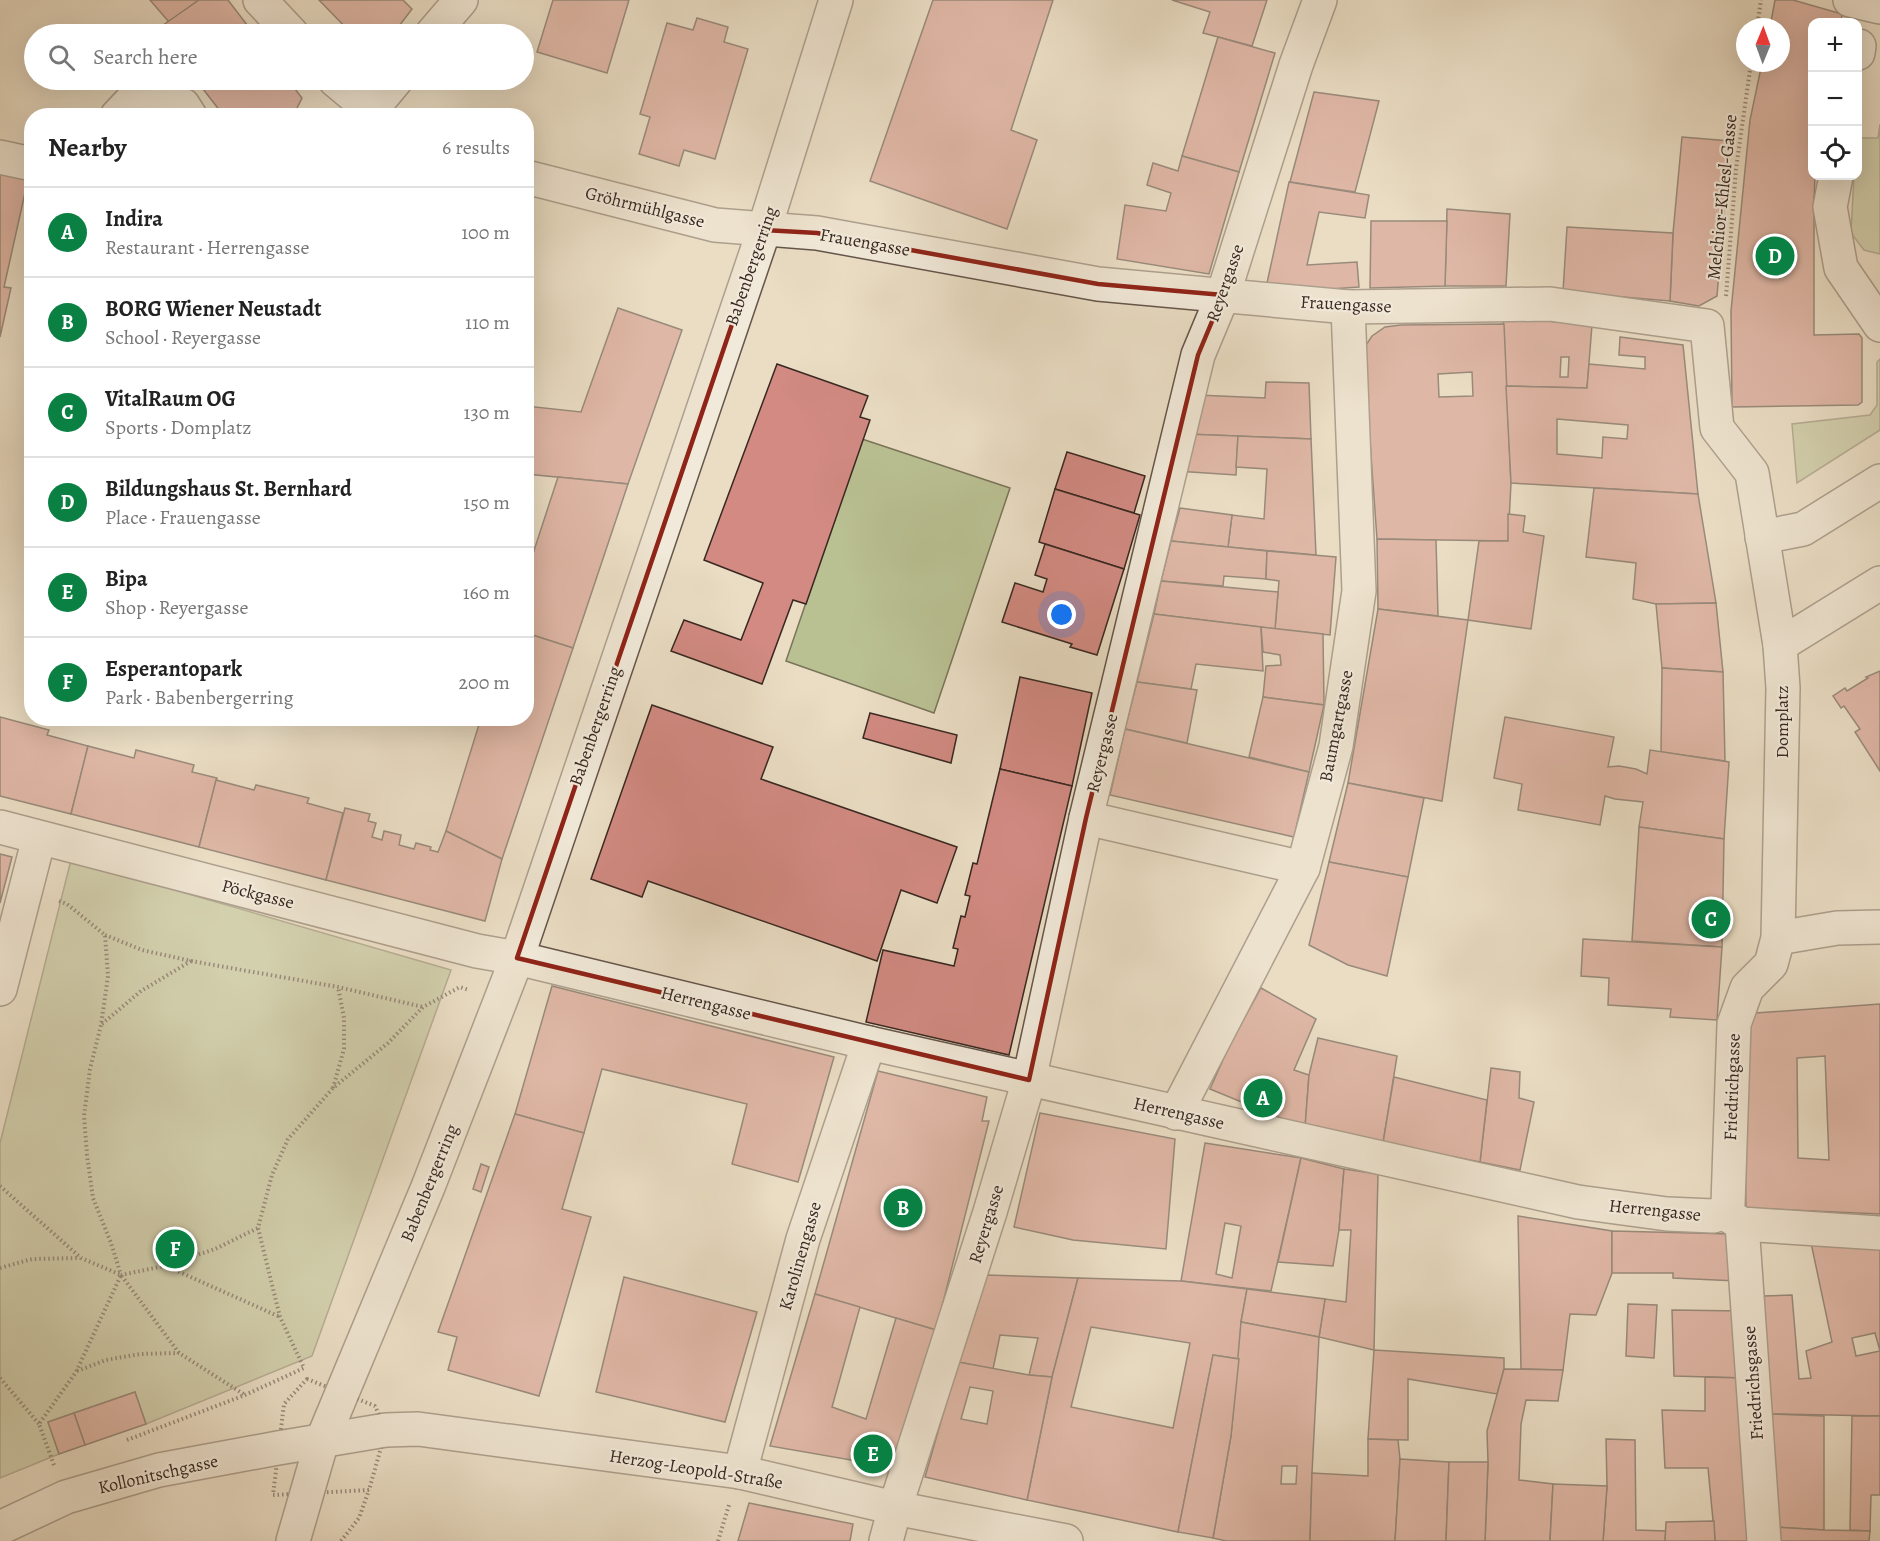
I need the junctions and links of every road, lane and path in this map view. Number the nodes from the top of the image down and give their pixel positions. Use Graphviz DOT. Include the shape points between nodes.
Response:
graph roads {
  1 [pos="260,0"];
  2 [pos="460,0"];
  3 [pos="836,0"];
  4 [pos="1320,0"];
  5 [pos="1761,0"];
  6 [pos="1850,0"];
  7 [pos="1880,7"];
  8 [pos="1758,18"];
  9 [pos="283,24"];
  10 [pos="440,24"];
  11 [pos="1750,72"];
  12 [pos="345,90"];
  13 [pos="388,90"];
  14 [pos="125,108"];
  15 [pos="185,108"];
  16 [pos="363,108"];
  17 [pos="374,108"];
  18 [pos="0,158"];
  19 [pos="24,162"];
  20 [pos="534,179"];
  21 [pos="1835,180"];
  22 [pos="764,230"];
  23 [pos="1223,295"];
  24 [pos="1348,308"];
  25 [pos="1880,324"];
  26 [pos="1707,326"];
  27 [pos="1880,481"];
  28 [pos="1762,537"];
  29 [pos="1880,583"];
  30 [pos="1780,645"];
  31 [pos="1086,818"];
  32 [pos="0,827"];
  33 [pos="39,838"];
  34 [pos="1303,868"];
  35 [pos="26,890"];
  36 [pos="1880,927"];
  37 [pos="105,935"];
  38 [pos="1778,938"];
  39 [pos="517,958"];
  40 [pos="191,961"];
  41 [pos="338,987"];
  42 [pos="0,989"];
  43 [pos="501,999"];
  44 [pos="423,1007"];
  45 [pos="101,1025"];
  46 [pos="869,1043"];
  47 [pos="1029,1080"];
  48 [pos="333,1088"];
  49 [pos="1176,1113"];
  50 [pos="0,1186"];
  51 [pos="1733,1218"];
  52 [pos="258,1228"];
  53 [pos="1880,1233"];
  54 [pos="81,1258"];
  55 [pos="164,1266"];
  56 [pos="0,1268"];
  57 [pos="121,1275"];
  58 [pos="280,1317"];
  59 [pos="179,1353"];
  60 [pos="76,1372"];
  61 [pos="0,1378"];
  62 [pos="321,1384"];
  63 [pos="245,1395"];
  64 [pos="39,1424"];
  65 [pos="280,1433"];
  66 [pos="322,1441"];
  67 [pos="122,1442"];
  68 [pos="378,1461"];
  69 [pos="740,1472"];
  70 [pos="369,1490"];
  71 [pos="330,1491"];
  72 [pos="66,1497"];
  73 [pos="895,1508"];
  74 [pos="0,1528"];
  75 [pos="293,1541"];
  76 [pos="341,1541"];
  77 [pos="886,1541"];
  78 [pos="1066,1541"];
  79 [pos="1764,1541"];
  1 -- 9 [label="street"];
  2 -- 10 [label="street"];
  3 -- 22 [label="street, Babenbergerring"];
  4 -- 23 [label="street, Reyergasse"];
  5 -- 8 [label="path"];
  6 -- 7 [label="street"];
  11 -- 26 [label="path, Melchior-Khlesl-Gasse" via="1736,169 1725,308"];
  12 -- 16 [label="street"];
  13 -- 17 [label="street"];
  14 -- 15 [label="street" via="135,97"];
  18 -- 19 [label="street"];
  20 -- 22 [label="street, Gröhrmühlgasse" via="715,225"];
  21 -- 25 [label="street" via="1830,207 1841,268"];
  22 -- 23 [label="street, Frauengasse" via="817,233 1098,284"];
  22 -- 39 [label="street, Babenbergerring"];
  23 -- 24 [label="street, Frauengasse"];
  23 -- 31 [label="street, Reyergasse" via="1198,355"];
  24 -- 26 [label="street, Frauengasse" via="1550,304"];
  24 -- 34 [label="street, Baumgartgasse" via="1359,591 1336,746"];
  26 -- 28 [label="street" via="1717,428 1752,473"];
  27 -- 28 [label="street" via="1803,529"];
  28 -- 30 [label="street, Domplatz"];
  29 -- 30 [label="street"];
  30 -- 38 [label="street, Domplatz" via="1784,688"];
  31 -- 34 [label="street"];
  31 -- 47 [label="street, Reyergasse"];
  32 -- 33 [label="street, Pöckgasse"];
  33 -- 35 [label="street"];
  33 -- 39 [label="street, Pöckgasse"];
  34 -- 49 [label="street, Baumgartgasse"];
  35 -- 37 [label="path" via="67,904"];
  35 -- 42 [label="street"];
  36 -- 38 [label="street" via="1836,927"];
  37 -- 40 [label="path" via="142,950"];
  37 -- 45 [label="path" via="108,976"];
  38 -- 51 [label="street, Friedrichgasse" via="1771,964 1747,988 1734,1024 1728,1204"];
  39 -- 43 [label="street, Babenbergerring"];
  39 -- 46 [label="street, Herrengasse"];
  40 -- 41 [label="path"];
  40 -- 45 [label="path" via="141,991"];
  41 -- 44 [label="path"];
  41 -- 48 [label="path" via="344,1049"];
  43 -- 44 [label="path" via="460,987"];
  43 -- 66 [label="street, Babenbergerring"];
  44 -- 48 [label="path" via="388,1043"];
  45 -- 57 [label="path" via="84,1116 87,1155 93,1198"];
  46 -- 47 [label="street, Herrengasse"];
  46 -- 69 [label="street, Karolinengasse" via="803,1239"];
  47 -- 49 [label="street, Herrengasse"];
  47 -- 73 [label="street, Reyergasse"];
  48 -- 52 [label="path" via="288,1139 272,1175"];
  49 -- 51 [label="street, Herrengasse" via="1578,1202"];
  50 -- 54 [label="path"];
  51 -- 53 [label="street, Herrengasse"];
  51 -- 79 [label="street, Friedrichsgasse"];
  52 -- 55 [label="path" via="215,1249"];
  52 -- 58 [label="path"];
  54 -- 56 [label="path" via="32,1258"];
  54 -- 57 [label="path"];
  55 -- 57 [label="path"];
  55 -- 58 [label="path"];
  57 -- 59 [label="path"];
  57 -- 60 [label="path"];
  58 -- 63 [label="path" via="304,1368"];
  59 -- 60 [label="path" via="106,1360"];
  59 -- 63 [label="path"];
  60 -- 64 [label="path"];
  61 -- 64 [label="path"];
  62 -- 65 [label="path" via="307,1379 284,1404"];
  63 -- 67 [label="path"];
  64 -- 72 [label="path"];
  66 -- 69 [label="street, Herzog-Leopold-Straße" via="418,1429"];
  66 -- 72 [label="street, Kollonitschgasse" via="159,1470"];
  66 -- 75 [label="street, Babenbergerring"];
  68 -- 70 [label="path"];
  69 -- 73 [label="street, Herzog-Leopold-Straße"];
  70 -- 71 [label="path"];
  70 -- 76 [label="path" via="359,1518"];
  72 -- 74 [label="street, Kollonitschgasse"];
  73 -- 77 [label="street, Reyergasse"];
  73 -- 78 [label="street, Herzog-Leopold-Straße"];
}
